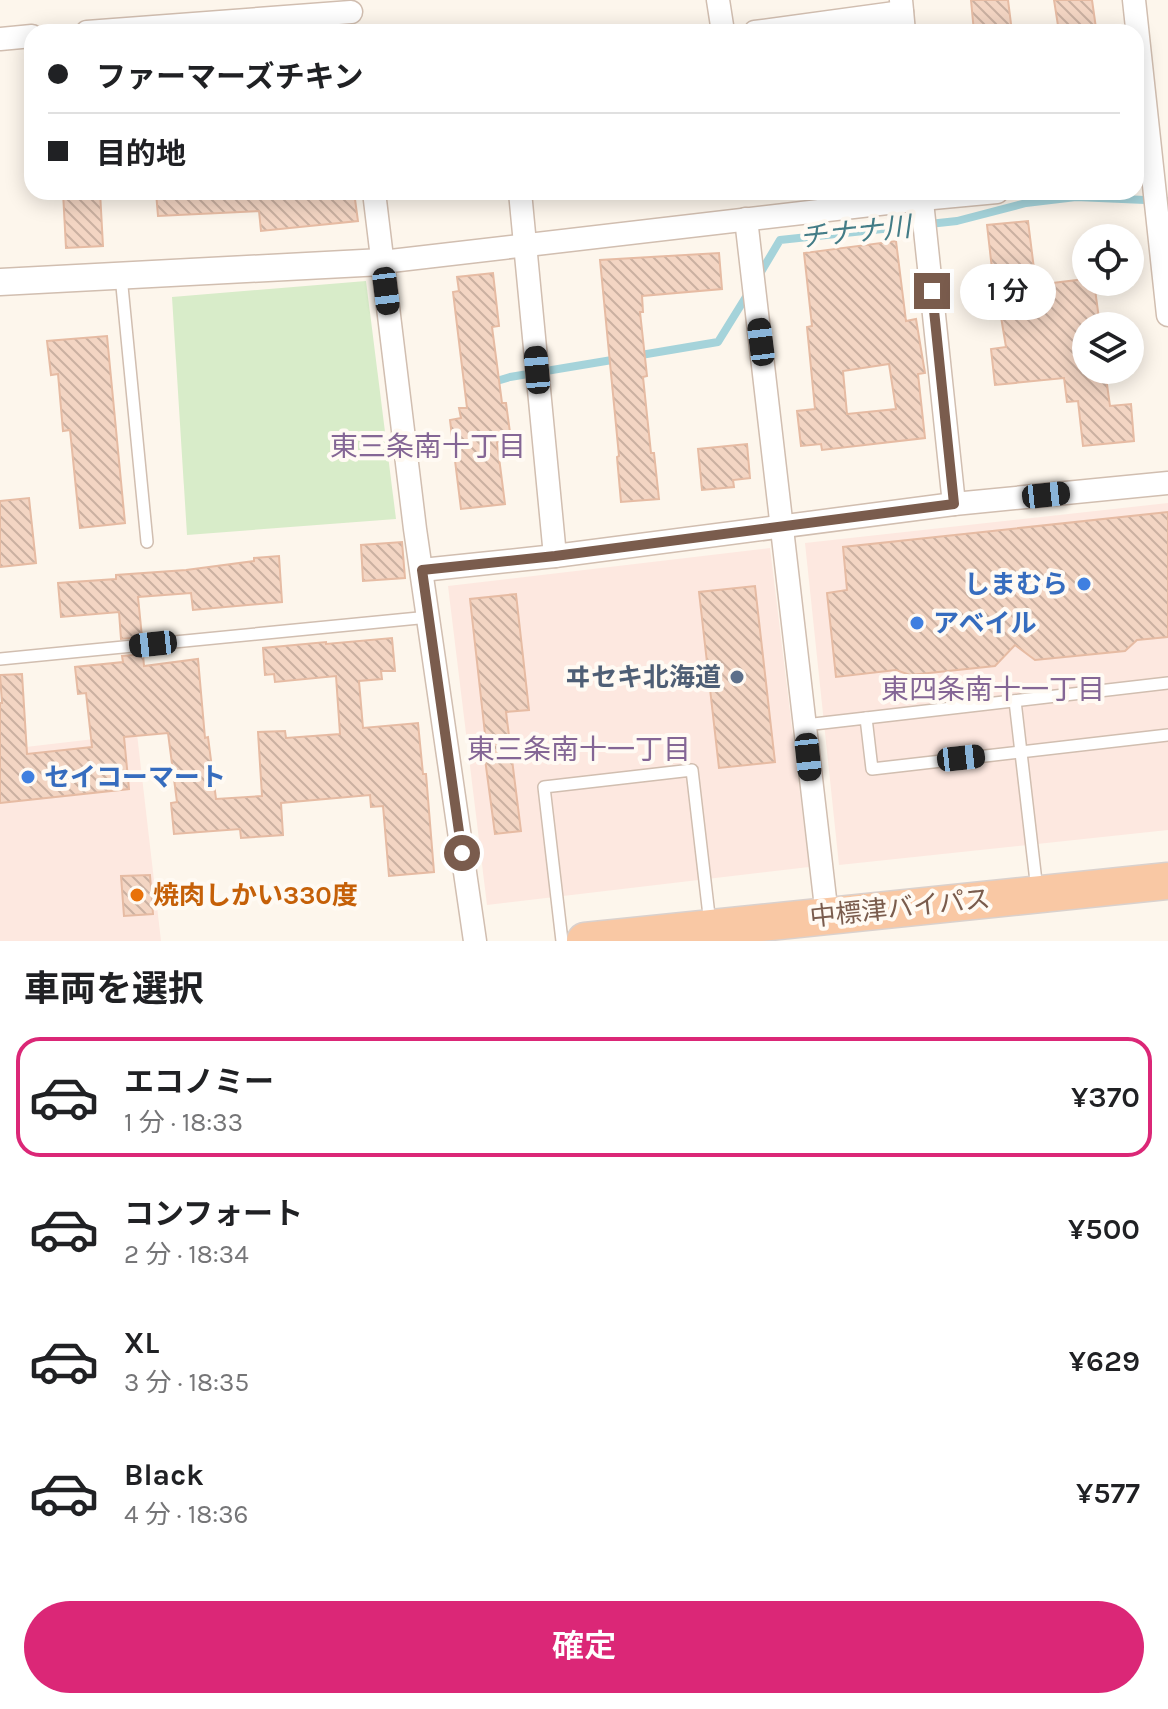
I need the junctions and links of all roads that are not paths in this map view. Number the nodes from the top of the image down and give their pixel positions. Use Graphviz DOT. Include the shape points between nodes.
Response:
graph roads {
  1 [pos="718,0"];
  2 [pos="1134,0"];
  3 [pos="352,15"];
  4 [pos="902,15"];
  5 [pos="212,24"];
  6 [pos="722,24"];
  7 [pos="824,24"];
  8 [pos="1136,24"];
  9 [pos="24,37"];
  10 [pos="0,39"];
  11 [pos="1144,98"];
  12 [pos="1152,177"];
  13 [pos="375,200"];
  14 [pos="521,200"];
  15 [pos="891,200"];
  16 [pos="921,200"];
  17 [pos="746,219"];
  18 [pos="525,245"];
  19 [pos="382,262"];
  20 [pos="121,275"];
  21 [pos="0,282"];
  22 [pos="1168,315"];
  23 [pos="1168,483"];
  24 [pos="954,504"];
  25 [pos="782,527"];
  26 [pos="147,542"];
  27 [pos="555,556"];
  28 [pos="422,570"];
  29 [pos="429,617"];
  30 [pos="0,659"];
  31 [pos="1168,683"];
  32 [pos="1015,701"];
  33 [pos="866,718"];
  34 [pos="805,725"];
  35 [pos="1168,735"];
  36 [pos="1021,752"];
  37 [pos="1168,881"];
  38 [pos="1038,894"];
  39 [pos="827,916"];
  40 [pos="711,928"];
  41 [pos="475,941"];
  42 [pos="562,941"];
  43 [pos="585,941"];
  1 -- 6 [label="street"];
  2 -- 8 [label="street"];
  3 -- 5 [label="street"];
  4 -- 7 [label="street"];
  9 -- 10 [label="street"];
  11 -- 12 [label="street"];
  12 -- 22 [label="street"];
  13 -- 19 [label="street"];
  14 -- 18 [label="street"];
  15 -- 17 [label="street"];
  16 -- 24 [label="street"];
  17 -- 18 [label="street"];
  17 -- 25 [label="street"];
  18 -- 19 [label="street"];
  18 -- 27 [label="street"];
  19 -- 20 [label="street"];
  19 -- 28 [label="street"];
  20 -- 21 [label="street"];
  20 -- 26 [label="lane"];
  23 -- 24 [label="street"];
  24 -- 25 [label="street"];
  25 -- 27 [label="street"];
  25 -- 34 [label="street"];
  27 -- 28 [label="street"];
  28 -- 29 [label="street"];
  29 -- 30 [label="lane"];
  29 -- 41 [label="street"];
  31 -- 32 [label="lane"];
  32 -- 33 [label="lane"];
  32 -- 36 [label="lane"];
  33 -- 34 [label="lane"];
  33 -- 36 [label="lane" via="872,769"];
  34 -- 39 [label="street"];
  35 -- 36 [label="lane"];
  36 -- 38 [label="lane"];
  37 -- 38 [label="highway, 中標津バイパス"];
  38 -- 39 [label="highway, 中標津バイパス"];
  39 -- 40 [label="highway, 中標津バイパス"];
  40 -- 42 [label="lane" via="692,770 544,787"];
  40 -- 43 [label="highway, 中標津バイパス"];
}
